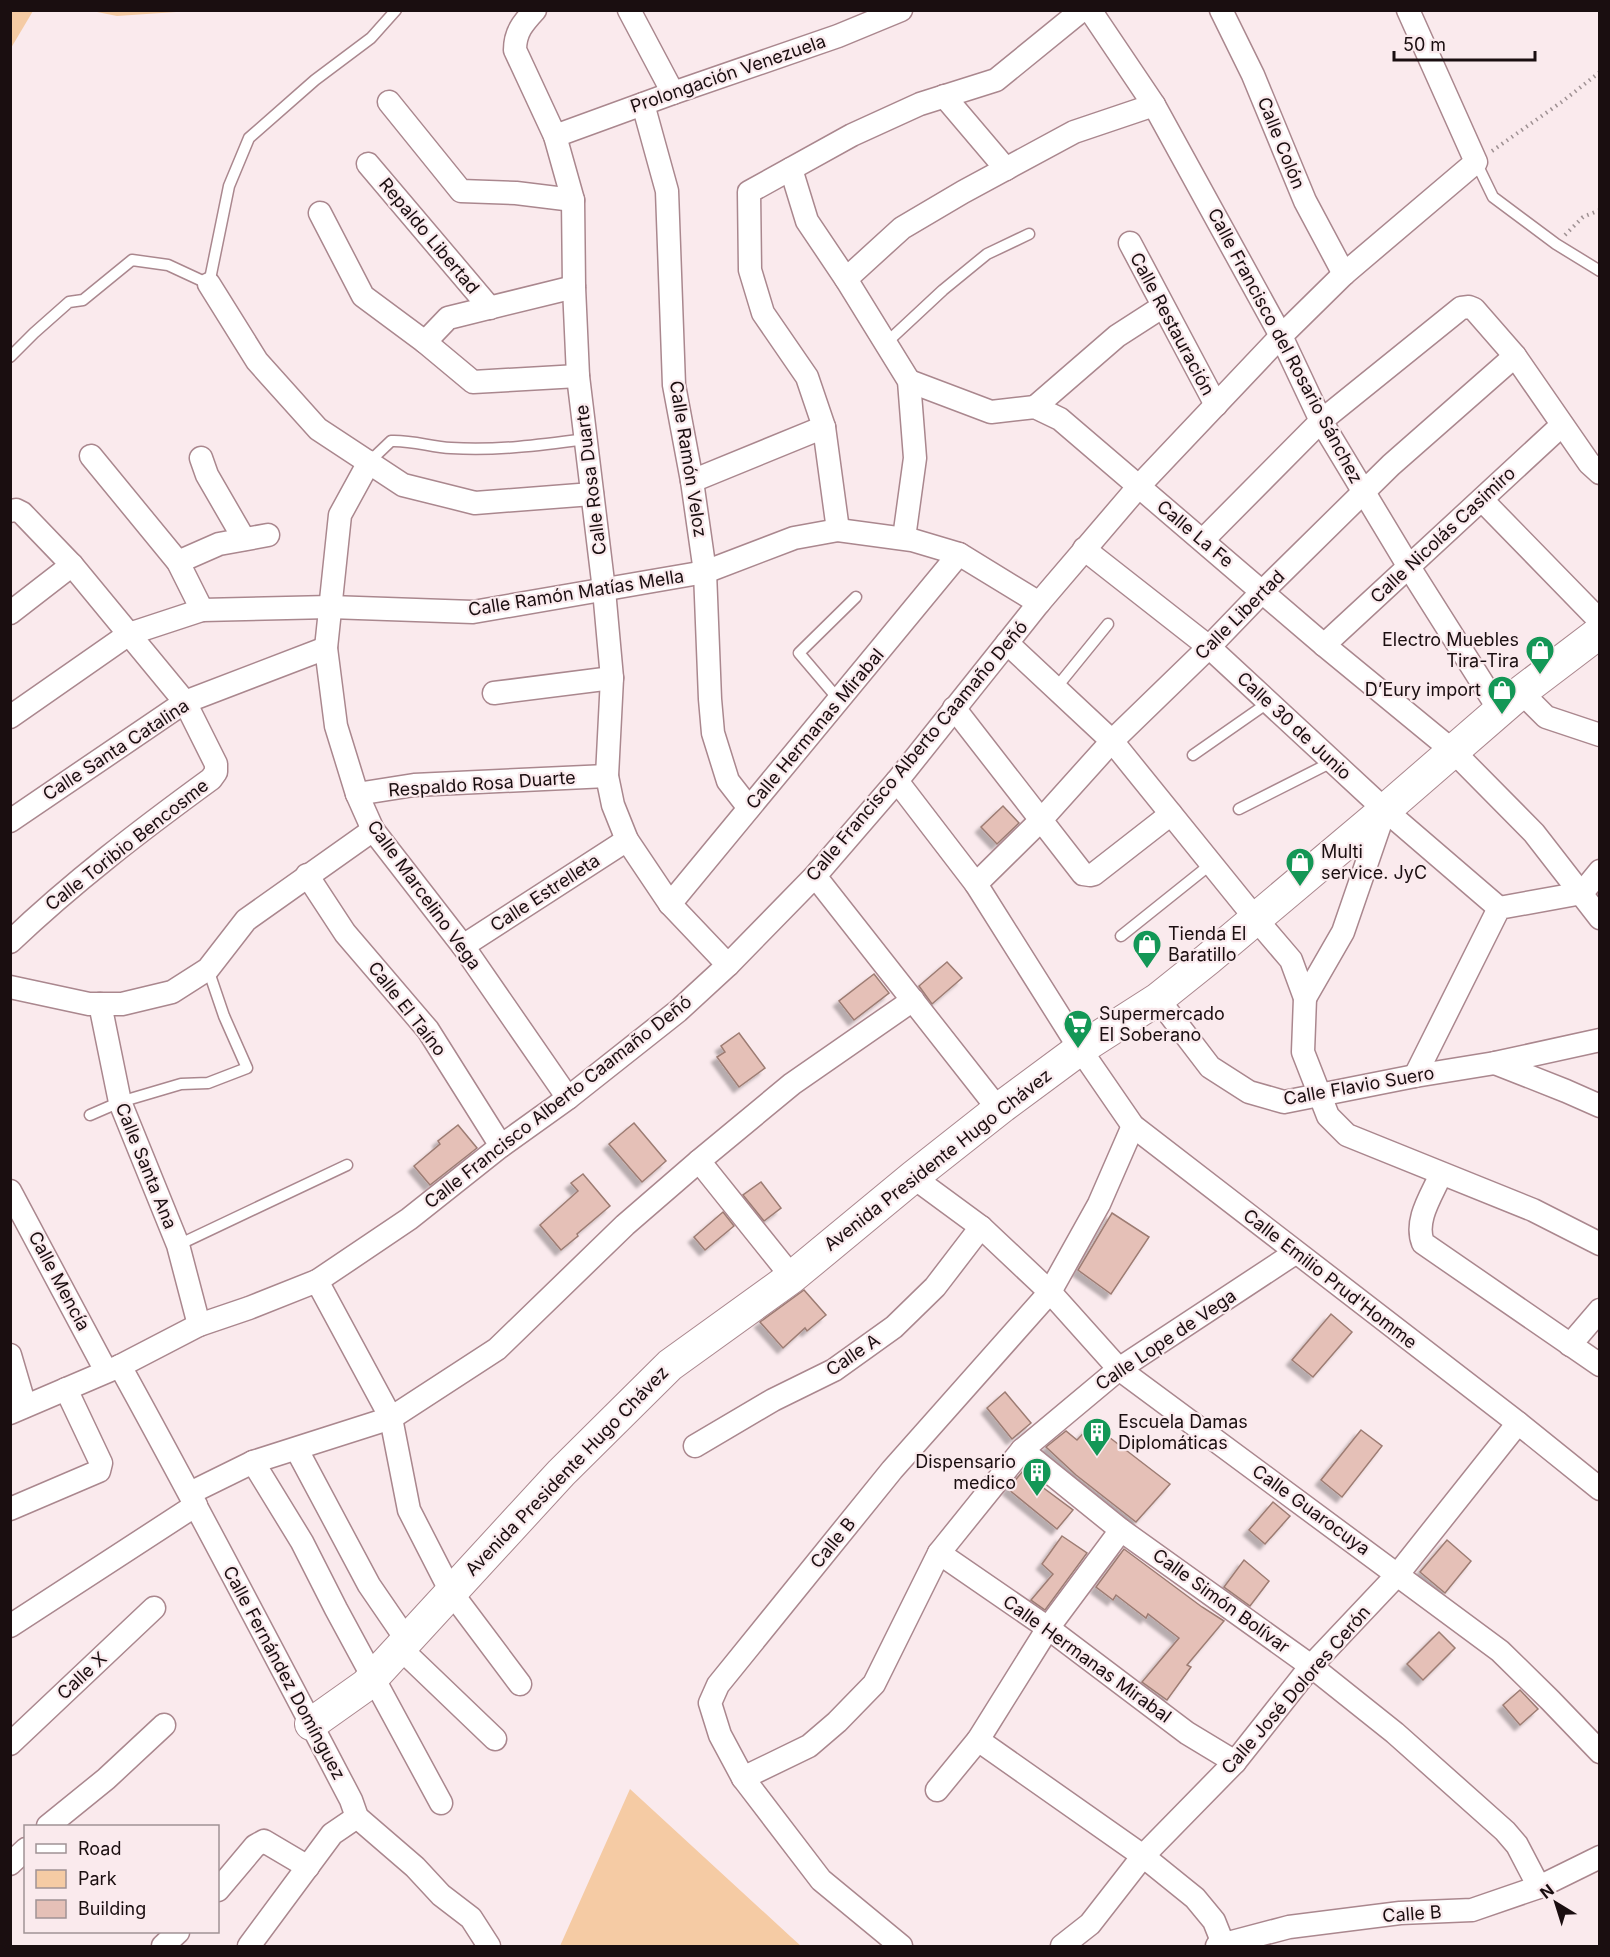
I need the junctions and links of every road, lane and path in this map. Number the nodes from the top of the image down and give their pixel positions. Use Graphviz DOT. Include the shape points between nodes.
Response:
graph roads {
  1 [pos="396,10"];
  2 [pos="535,10"];
  3 [pos="629,10"];
  4 [pos="901,10"];
  5 [pos="1082,10"];
  6 [pos="1090,10"];
  7 [pos="1221,10"];
  8 [pos="1408,10"];
  9 [pos="1599,72"];
  10 [pos="673,93"];
  11 [pos="944,96"];
  12 [pos="388,102"];
  13 [pos="643,104"];
  14 [pos="1154,105"];
  15 [pos="555,136"];
  16 [pos="1476,162"];
  17 [pos="368,164"];
  18 [pos="791,169"];
  19 [pos="1006,169"];
  20 [pos="573,200"];
  21 [pos="1599,210"];
  22 [pos="320,213"];
  23 [pos="1029,234"];
  24 [pos="1130,243"];
  25 [pos="1556,244"];
  26 [pos="1599,271"];
  27 [pos="1344,274"];
  28 [pos="846,279"];
  29 [pos="209,284"];
  30 [pos="574,287"];
  31 [pos="1162,307"];
  32 [pos="490,308"];
  33 [pos="1281,336"];
  34 [pos="425,342"];
  35 [pos="885,344"];
  36 [pos="1515,356"];
  37 [pos="10,357"];
  38 [pos="578,376"];
  39 [pos="909,381"];
  40 [pos="1215,405"];
  41 [pos="1035,407"];
  42 [pos="1321,421"];
  43 [pos="1562,425"];
  44 [pos="824,427"];
  45 [pos="585,439"];
  46 [pos="92,456"];
  47 [pos="201,458"];
  48 [pos="369,462"];
  49 [pos="1599,473"];
  50 [pos="692,481"];
  51 [pos="1139,486"];
  52 [pos="1365,493"];
  53 [pos="592,494"];
  54 [pos="1482,500"];
  55 [pos="10,511"];
  56 [pos="838,530"];
  57 [pos="268,534"];
  58 [pos="904,538"];
  59 [pos="244,539"];
  60 [pos="1203,540"];
  61 [pos="1084,549"];
  62 [pos="959,554"];
  63 [pos="178,562"];
  64 [pos="72,565"];
  65 [pos="1409,567"];
  66 [pos="705,572"];
  67 [pos="604,590"];
  68 [pos="1262,592"];
  69 [pos="856,597"];
  70 [pos="1039,603"];
  71 [pos="330,607"];
  72 [pos="202,610"];
  73 [pos="10,613"];
  74 [pos="1599,621"];
  75 [pos="1108,624"];
  76 [pos="1599,632"];
  77 [pos="129,634"];
  78 [pos="1007,643"];
  79 [pos="1324,645"];
  80 [pos="1209,647"];
  81 [pos="326,648"];
  82 [pos="612,678"];
  83 [pos="1056,688"];
  84 [pos="494,693"];
  85 [pos="839,700"];
  86 [pos="1510,701"];
  87 [pos="185,702"];
  88 [pos="1269,702"];
  89 [pos="954,708"];
  90 [pos="10,717"];
  91 [pos="1599,735"];
  92 [pos="1112,741"];
  93 [pos="1453,751"];
  94 [pos="1193,755"];
  95 [pos="1333,762"];
  96 [pos="607,776"];
  97 [pos="897,781"];
  98 [pos="357,794"];
  99 [pos="749,808"];
  100 [pos="1239,809"];
  101 [pos="1385,810"];
  102 [pos="1171,814"];
  103 [pos="10,820"];
  104 [pos="1041,820"];
  105 [pos="373,830"];
  106 [pos="627,840"];
  107 [pos="1212,864"];
  108 [pos="1599,871"];
  109 [pos="307,875"];
  110 [pos="815,876"];
  111 [pos="976,884"];
  112 [pos="1582,893"];
  113 [pos="670,904"];
  114 [pos="1499,908"];
  115 [pos="1599,918"];
  116 [pos="1256,919"];
  117 [pos="1121,936"];
  118 [pos="10,942"];
  119 [pos="463,946"];
  120 [pos="728,965"];
  121 [pos="208,969"];
  122 [pos="10,987"];
  123 [pos="1305,998"];
  124 [pos="1158,999"];
  125 [pos="912,1000"];
  126 [pos="100,1004"];
  127 [pos="1599,1040"];
  128 [pos="1080,1049"];
  129 [pos="1495,1063"];
  130 [pos="1415,1076"];
  131 [pos="1320,1094"];
  132 [pos="568,1098"];
  133 [pos="120,1102"];
  134 [pos="1599,1106"];
  135 [pos="999,1110"];
  136 [pos="90,1115"];
  137 [pos="1132,1126"];
  138 [pos="501,1146"];
  139 [pos="699,1161"];
  140 [pos="347,1165"];
  141 [pos="1441,1174"];
  142 [pos="913,1177"];
  143 [pos="10,1191"];
  144 [pos="981,1227"];
  145 [pos="1599,1244"];
  146 [pos="178,1245"];
  147 [pos="1295,1253"];
  148 [pos="792,1277"];
  149 [pos="317,1281"];
  150 [pos="1050,1292"];
  151 [pos="1599,1310"];
  152 [pos="200,1325"];
  153 [pos="1570,1345"];
  154 [pos="10,1355"];
  155 [pos="1599,1365"];
  156 [pos="113,1368"];
  157 [pos="1119,1369"];
  158 [pos="66,1389"];
  159 [pos="18,1409"];
  160 [pos="391,1418"];
  161 [pos="1518,1423"];
  162 [pos="695,1446"];
  163 [pos="297,1450"];
  164 [pos="1022,1450"];
  165 [pos="253,1462"];
  166 [pos="1599,1489"];
  167 [pos="193,1499"];
  168 [pos="10,1509"];
  169 [pos="1121,1530"];
  170 [pos="939,1553"];
  171 [pos="1398,1574"];
  172 [pos="451,1592"];
  173 [pos="154,1608"];
  174 [pos="10,1626"];
  175 [pos="1048,1628"];
  176 [pos="403,1644"];
  177 [pos="1311,1666"];
  178 [pos="374,1676"];
  179 [pos="520,1684"];
  180 [pos="311,1724"];
  181 [pos="164,1725"];
  182 [pos="495,1738"];
  183 [pos="978,1740"];
  184 [pos="10,1743"];
  185 [pos="1599,1752"];
  186 [pos="1235,1762"];
  187 [pos="743,1778"];
  188 [pos="938,1790"];
  189 [pos="441,1803"];
  190 [pos="357,1817"];
  191 [pos="50,1825"];
  192 [pos="24,1851"];
  193 [pos="1143,1856"];
  194 [pos="1599,1857"];
  195 [pos="10,1864"];
  196 [pos="308,1867"];
  197 [pos="1539,1887"];
  198 [pos="219,1889"];
  199 [pos="177,1933"];
  200 [pos="489,1946"];
  201 [pos="1222,1946"];
  202 [pos="163,1947"];
  203 [pos="249,1947"];
  204 [pos="901,1947"];
  205 [pos="1062,1947"];
  1 -- 29 [label="lane" via="371,38 315,80 249,138 229,186"];
  2 -- 15 [label="street, Calle Rosa Duarte" via="515,38 515,51"];
  3 -- 10 [label="street"];
  4 -- 10 [label="street, Prolongación Venezuela"];
  5 -- 11 [label="street" via="996,80"];
  6 -- 14 [label="street, Calle Francisco del Rosario Sánchez"];
  7 -- 27 [label="street, Calle Colón" via="1253,75 1305,201"];
  8 -- 16 [label="street"];
  9 -- 16 [label="path"];
  10 -- 13 [label="street, Prolongación Venezuela"];
  11 -- 18 [label="street" via="852,135"];
  11 -- 19 [label="street"];
  12 -- 20 [label="street" via="461,191"];
  13 -- 15 [label="street, Prolongación Venezuela"];
  13 -- 50 [label="street, Calle Ramón Veloz" via="667,191 674,385"];
  14 -- 19 [label="street" via="1074,132"];
  14 -- 33 [label="street, Calle Francisco del Rosario Sánchez"];
  15 -- 20 [label="street, Calle Rosa Duarte"];
  16 -- 25 [label="lane" via="1493,197"];
  16 -- 27 [label="street, Calle Francisco Alberto Caamaño Deñó"];
  17 -- 32 [label="street, Repaldo Libertad"];
  18 -- 28 [label="street" via="807,221"];
  18 -- 44 [label="street" via="748,192 750,270 763,313 807,376"];
  19 -- 28 [label="street" via="903,228"];
  20 -- 30 [label="street, Calle Rosa Duarte"];
  21 -- 25 [label="path" via="1583,218"];
  22 -- 34 [label="street" via="363,296"];
  23 -- 35 [label="lane" via="987,254"];
  24 -- 31 [label="street, Calle Restauración"];
  25 -- 26 [label="lane"];
  27 -- 33 [label="street, Calle Francisco Alberto Caamaño Deñó"];
  28 -- 35 [label="street"];
  29 -- 37 [label="lane" via="168,265 132,260 83,300 69,302"];
  29 -- 48 [label="street" via="257,361 318,429"];
  30 -- 32 [label="street"];
  30 -- 38 [label="street, Calle Rosa Duarte"];
  31 -- 40 [label="street, Calle Restauración"];
  31 -- 41 [label="street" via="1117,336"];
  32 -- 34 [label="street" via="448,318"];
  33 -- 40 [label="street, Calle Francisco Alberto Caamaño Deñó"];
  33 -- 42 [label="street, Calle Francisco del Rosario Sánchez"];
  34 -- 38 [label="street" via="473,382"];
  35 -- 39 [label="street"];
  36 -- 42 [label="street" via="1474,309 1461,308"];
  36 -- 43 [label="street"];
  36 -- 52 [label="street, Calle Libertad" via="1391,465"];
  38 -- 45 [label="street, Calle Rosa Duarte"];
  39 -- 41 [label="street" via="991,412"];
  39 -- 58 [label="street" via="915,458"];
  40 -- 51 [label="street, Calle Francisco Alberto Caamaño Deñó"];
  41 -- 51 [label="street, Calle La Fe" via="1060,419"];
  42 -- 52 [label="street, Calle Francisco del Rosario Sánchez"];
  42 -- 60 [label="street"];
  43 -- 49 [label="street"];
  43 -- 54 [label="street, Calle Nicolás Casimiro"];
  44 -- 50 [label="street"];
  44 -- 56 [label="street"];
  45 -- 48 [label="lane" via="521,447 450,448 391,441"];
  45 -- 53 [label="street, Calle Rosa Duarte"];
  46 -- 63 [label="street"];
  47 -- 59 [label="street"];
  48 -- 53 [label="street" via="403,485 475,503"];
  48 -- 71 [label="street, Calle Marcelino Vega" via="340,515"];
  50 -- 66 [label="street, Calle Ramón Veloz"];
  51 -- 60 [label="street, Calle La Fe"];
  51 -- 61 [label="street, Calle Francisco Alberto Caamaño Deñó"];
  52 -- 65 [label="street, Calle Francisco del Rosario Sánchez"];
  52 -- 68 [label="street, Calle Libertad"];
  53 -- 67 [label="street, Calle Rosa Duarte"];
  54 -- 65 [label="street, Calle Nicolás Casimiro"];
  54 -- 74 [label="street"];
  55 -- 64 [label="street" via="22,513"];
  56 -- 58 [label="street, Calle Ramón Matías Mella"];
  56 -- 66 [label="street, Calle Ramón Matías Mella" via="794,538"];
  57 -- 59 [label="street"];
  58 -- 62 [label="street, Calle Ramón Matías Mella"];
  59 -- 63 [label="street" via="219,544"];
  60 -- 68 [label="street, Calle La Fe"];
  61 -- 70 [label="street, Calle Francisco Alberto Caamaño Deñó"];
  61 -- 80 [label="street, Calle 30 de Junio"];
  62 -- 70 [label="street, Calle Ramón Matías Mella"];
  62 -- 85 [label="street, Calle Hermanas Mirabal"];
  63 -- 72 [label="street"];
  64 -- 73 [label="street"];
  64 -- 77 [label="street"];
  65 -- 79 [label="street, Calle Nicolás Casimiro"];
  65 -- 86 [label="street, Calle Francisco del Rosario Sánchez"];
  66 -- 67 [label="street, Calle Ramón Matías Mella"];
  66 -- 99 [label="street, Calle Ramón Veloz" via="713,733 728,781"];
  67 -- 71 [label="street, Calle Ramón Matías Mella" via="473,612"];
  67 -- 82 [label="street, Calle Rosa Duarte"];
  68 -- 79 [label="street, Calle La Fe"];
  68 -- 80 [label="street, Calle Libertad"];
  69 -- 85 [label="lane" via="799,653"];
  70 -- 78 [label="street, Calle Francisco Alberto Caamaño Deñó"];
  71 -- 72 [label="street, Calle Ramón Matías Mella"];
  71 -- 81 [label="street, Calle Marcelino Vega"];
  72 -- 77 [label="street, Calle Ramón Matías Mella"];
  75 -- 83 [label="lane"];
  76 -- 86 [label="main road, Avenida Presidente Hugo Chávez"];
  77 -- 87 [label="street"];
  77 -- 90 [label="street, Calle Ramón Matías Mella"];
  78 -- 83 [label="street"];
  78 -- 89 [label="street, Calle Francisco Alberto Caamaño Deñó"];
  79 -- 93 [label="street, Calle La Fe"];
  80 -- 88 [label="street, Calle 30 de Junio"];
  80 -- 92 [label="street, Calle Libertad"];
  81 -- 87 [label="street, Calle Santa Catalina"];
  81 -- 98 [label="street, Calle Marcelino Vega" via="336,726"];
  82 -- 84 [label="street"];
  82 -- 96 [label="street, Calle Rosa Duarte"];
  83 -- 92 [label="street"];
  85 -- 99 [label="street, Calle Hermanas Mirabal"];
  86 -- 91 [label="street, Calle Francisco del Rosario Sánchez"];
  86 -- 93 [label="main road, Avenida Presidente Hugo Chávez"];
  87 -- 103 [label="street, Calle Santa Catalina"];
  87 -- 118 [label="street, Calle Toribio Bencosme" via="216,764 211,779 118,847"];
  88 -- 94 [label="lane"];
  88 -- 95 [label="street, Calle 30 de Junio"];
  89 -- 97 [label="street, Calle Francisco Alberto Caamaño Deñó"];
  89 -- 104 [label="street"];
  92 -- 102 [label="street"];
  92 -- 104 [label="street, Calle Libertad"];
  93 -- 101 [label="main road, Avenida Presidente Hugo Chávez"];
  93 -- 112 [label="street, Calle La Fe" via="1534,833"];
  95 -- 100 [label="lane"];
  95 -- 101 [label="street, Calle 30 de Junio"];
  96 -- 98 [label="street, Respaldo Rosa Duarte" via="414,785"];
  96 -- 106 [label="street, Calle Rosa Duarte"];
  97 -- 110 [label="street, Calle Francisco Alberto Caamaño Deñó"];
  97 -- 111 [label="street, Calle Emilio Prud'Homme"];
  98 -- 105 [label="street, Calle Marcelino Vega"];
  99 -- 113 [label="street, Calle Hermanas Mirabal"];
  101 -- 114 [label="street, Calle 30 de Junio"];
  101 -- 116 [label="main road, Avenida Presidente Hugo Chávez"];
  101 -- 123 [label="street" via="1343,932"];
  102 -- 104 [label="street" via="1090,875 1083,874"];
  102 -- 107 [label="street"];
  104 -- 111 [label="street, Calle Libertad"];
  105 -- 109 [label="street"];
  105 -- 119 [label="street, Calle Marcelino Vega"];
  106 -- 113 [label="street, Calle Rosa Duarte"];
  106 -- 119 [label="street, Calle Estrelleta"];
  107 -- 116 [label="street"];
  107 -- 117 [label="lane"];
  108 -- 112 [label="street"];
  109 -- 121 [label="street" via="246,920"];
  109 -- 138 [label="street, Calle El Taíno" via="345,933 428,1030"];
  110 -- 120 [label="street, Calle Francisco Alberto Caamaño Deñó"];
  110 -- 125 [label="street"];
  111 -- 128 [label="street, Calle Emilio Prud'Homme"];
  112 -- 114 [label="street"];
  112 -- 115 [label="street, Calle La Fe"];
  113 -- 120 [label="street, Calle Rosa Duarte"];
  114 -- 130 [label="street"];
  116 -- 123 [label="street" via="1291,960"];
  116 -- 124 [label="main road, Avenida Presidente Hugo Chávez"];
  119 -- 132 [label="street, Calle Marcelino Vega"];
  120 -- 132 [label="street, Calle Francisco Alberto Caamaño Deñó" via="678,1011"];
  121 -- 126 [label="street" via="172,992 122,1004"];
  121 -- 133 [label="lane" via="247,1068 208,1083 181,1084"];
  122 -- 126 [label="street"];
  123 -- 131 [label="street" via="1303,1052"];
  124 -- 128 [label="main road, Avenida Presidente Hugo Chávez"];
  124 -- 131 [label="street, Calle Flavio Suero" via="1210,1067 1249,1092 1284,1102"];
  125 -- 135 [label="street"];
  125 -- 139 [label="street" via="792,1084"];
  126 -- 133 [label="street, Calle Santa Ana"];
  127 -- 129 [label="street, Calle Flavio Suero"];
  128 -- 135 [label="main road, Avenida Presidente Hugo Chávez"];
  128 -- 137 [label="street, Calle Emilio Prud'Homme"];
  129 -- 130 [label="street, Calle Flavio Suero"];
  129 -- 134 [label="street"];
  130 -- 131 [label="street, Calle Flavio Suero"];
  131 -- 141 [label="street" via="1328,1116 1347,1135"];
  132 -- 138 [label="street, Calle Francisco Alberto Caamaño Deñó"];
  133 -- 136 [label="lane"];
  133 -- 146 [label="street, Calle Santa Ana"];
  135 -- 142 [label="main road, Avenida Presidente Hugo Chávez"];
  137 -- 147 [label="street, Calle Emilio Prud'Homme"];
  137 -- 150 [label="street, Calle B" via="1099,1204"];
  138 -- 149 [label="street, Calle Francisco Alberto Caamaño Deñó" via="409,1219"];
  139 -- 148 [label="street"];
  139 -- 160 [label="street" via="625,1225 497,1349"];
  140 -- 146 [label="lane"];
  141 -- 145 [label="street" via="1533,1210"];
  141 -- 153 [label="street" via="1420,1224 1423,1243"];
  142 -- 144 [label="street, Calle Guarocuya"];
  142 -- 148 [label="main road, Avenida Presidente Hugo Chávez"];
  143 -- 156 [label="street, Calle Mencía"];
  144 -- 150 [label="street, Calle Guarocuya"];
  144 -- 162 [label="street, Calle A" via="935,1287 894,1327 834,1370"];
  146 -- 152 [label="street, Calle Santa Ana"];
  147 -- 157 [label="street, Calle Lope de Vega"];
  147 -- 161 [label="street, Calle Emilio Prud'Homme"];
  148 -- 172 [label="main road, Avenida Presidente Hugo Chávez" via="670,1365 561,1473"];
  149 -- 152 [label="street, Calle Francisco Alberto Caamaño Deñó"];
  149 -- 160 [label="street"];
  150 -- 157 [label="street, Calle Guarocuya"];
  150 -- 187 [label="street, Calle B" via="892,1470 718,1685 710,1703 720,1735"];
  151 -- 153 [label="street"];
  152 -- 156 [label="street, Calle Francisco Alberto Caamaño Deñó"];
  153 -- 155 [label="street"];
  154 -- 159 [label="street"];
  156 -- 158 [label="street, Calle Francisco Alberto Caamaño Deñó"];
  156 -- 167 [label="street, Calle Fernández Domínguez"];
  157 -- 164 [label="street, Calle Lope de Vega"];
  157 -- 171 [label="street, Calle Guarocuya"];
  158 -- 159 [label="street, Calle Francisco Alberto Caamaño Deñó"];
  158 -- 168 [label="street" via="102,1467"];
  160 -- 163 [label="street"];
  160 -- 172 [label="street" via="409,1510"];
  161 -- 166 [label="street, Calle Emilio Prud'Homme"];
  161 -- 171 [label="street, Calle José Dolores Cerón"];
  163 -- 165 [label="street"];
  163 -- 176 [label="street"];
  164 -- 169 [label="street, Calle Simón Bolívar"];
  164 -- 170 [label="street, Calle Lope de Vega"];
  165 -- 167 [label="street"];
  165 -- 178 [label="street" via="302,1542"];
  167 -- 174 [label="street"];
  167 -- 180 [label="street, Calle Fernández Domínguez"];
  169 -- 175 [label="street"];
  169 -- 177 [label="street, Calle Simón Bolívar"];
  170 -- 175 [label="street, Calle Hermanas Mirabal"];
  170 -- 187 [label="street, Calle Lope de Vega" via="874,1684 809,1746"];
  171 -- 177 [label="street, Calle José Dolores Cerón"];
  171 -- 185 [label="street, Calle Guarocuya" via="1500,1651"];
  172 -- 176 [label="main road, Avenida Presidente Hugo Chávez"];
  172 -- 179 [label="street"];
  173 -- 184 [label="street, Calle X"];
  175 -- 183 [label="street"];
  175 -- 186 [label="street, Calle Hermanas Mirabal" via="1187,1733"];
  176 -- 178 [label="main road, Avenida Presidente Hugo Chávez"];
  176 -- 182 [label="street"];
  177 -- 186 [label="street, Calle José Dolores Cerón"];
  177 -- 197 [label="street, Calle Simón Bolívar" via="1395,1733 1505,1831"];
  178 -- 180 [label="main road, Avenida Presidente Hugo Chávez"];
  178 -- 189 [label="street"];
  180 -- 190 [label="street, Calle Fernández Domínguez"];
  181 -- 191 [label="street"];
  183 -- 188 [label="street"];
  183 -- 193 [label="street"];
  186 -- 193 [label="street, Calle José Dolores Cerón"];
  187 -- 204 [label="street, Calle B" via="821,1880"];
  190 -- 196 [label="street" via="332,1834"];
  190 -- 200 [label="street, Calle Fernández Domínguez" via="471,1918"];
  192 -- 195 [label="street"];
  193 -- 201 [label="street" via="1195,1898 1214,1921"];
  193 -- 205 [label="street, Calle José Dolores Cerón" via="1090,1924"];
  194 -- 197 [label="street, Calle B"];
  196 -- 198 [label="street" via="264,1841 255,1846"];
  196 -- 203 [label="street"];
  197 -- 201 [label="street, Calle B" via="1472,1910 1400,1913 1289,1927"];
  199 -- 202 [label="street"];
}
